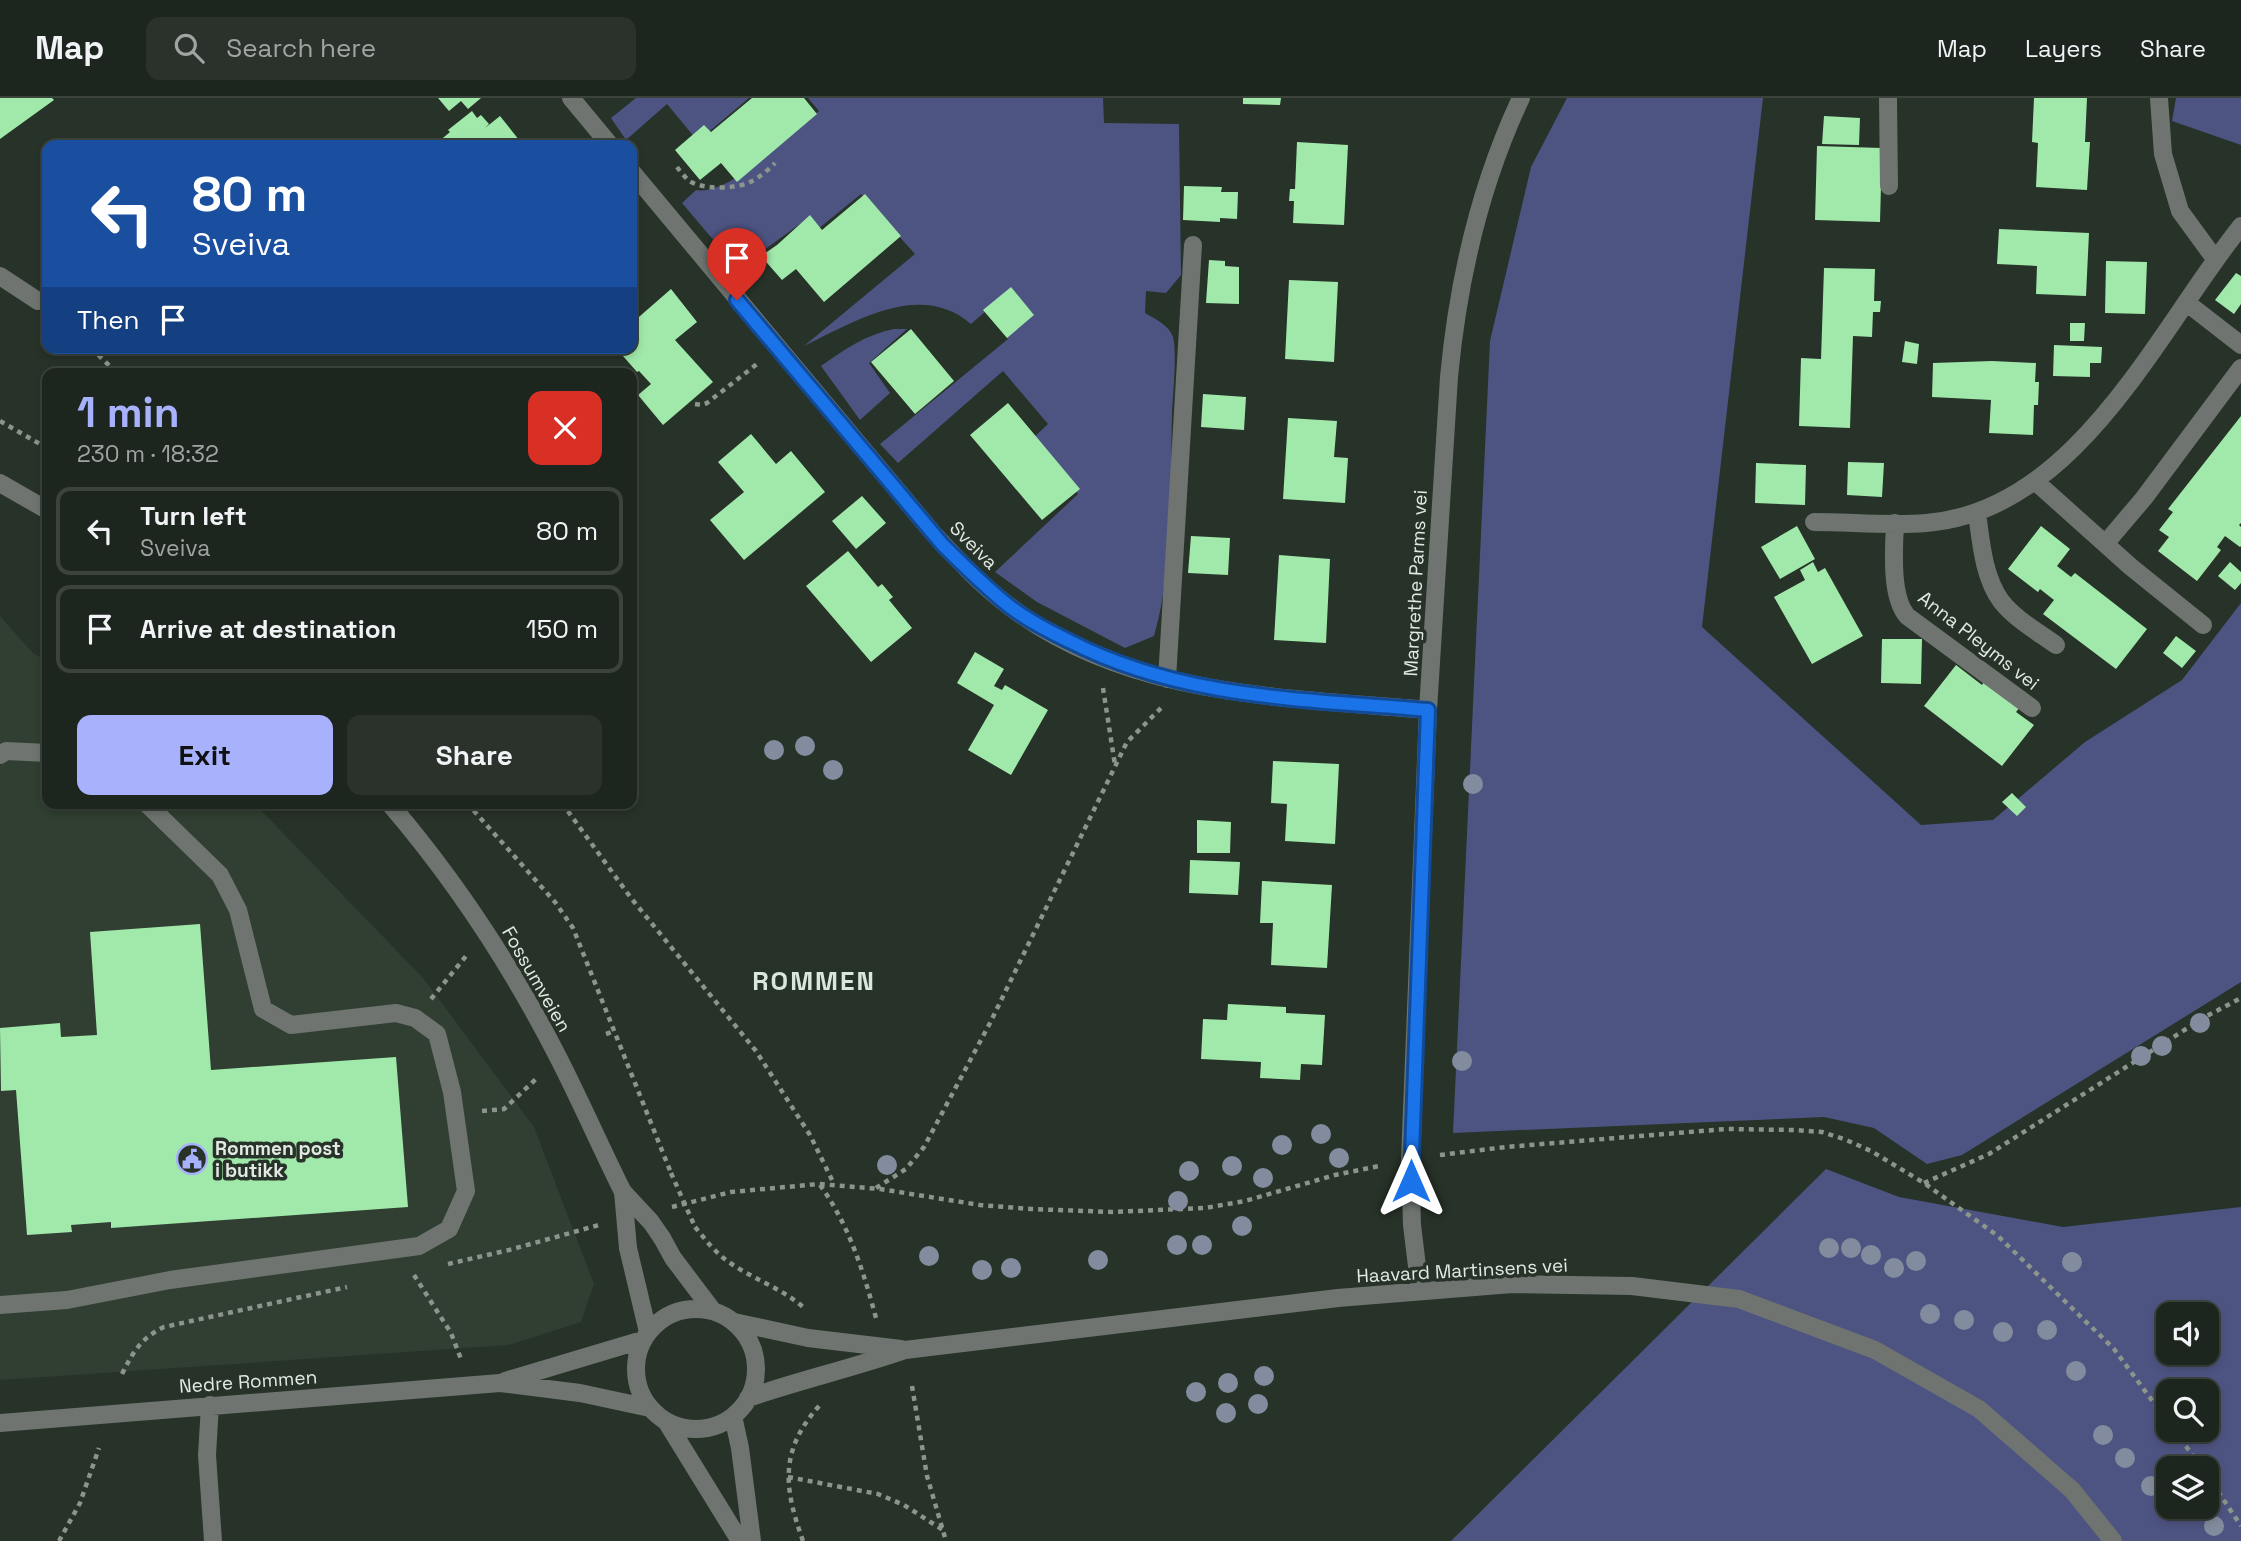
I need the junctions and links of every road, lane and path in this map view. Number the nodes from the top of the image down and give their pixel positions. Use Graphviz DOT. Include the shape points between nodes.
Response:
graph roads {
  1 [pos="571,98"];
  2 [pos="1521,98"];
  3 [pos="1888,98"];
  4 [pos="2158,98"];
  5 [pos="606,140"];
  6 [pos="775,163"];
  7 [pos="677,167"];
  8 [pos="637,178"];
  9 [pos="1889,186"];
  10 [pos="2241,226"];
  11 [pos="1193,245"];
  12 [pos="2215,258"];
  13 [pos="0,276"];
  14 [pos="37,300"];
  15 [pos="2188,303"];
  16 [pos="2241,345"];
  17 [pos="777,348"];
  18 [pos="97,354"];
  19 [pos="112,368"];
  20 [pos="2241,368"];
  21 [pos="695,404"];
  22 [pos="0,421"];
  23 [pos="42,445"];
  24 [pos="2036,482"];
  25 [pos="0,483"];
  26 [pos="42,507"];
  27 [pos="1977,513"];
  28 [pos="1814,522"];
  29 [pos="1895,523"];
  30 [pos="2105,544"];
  31 [pos="2203,625"];
  32 [pos="2056,645"];
  33 [pos="1099,656"];
  34 [pos="1167,680"];
  35 [pos="1166,702"];
  36 [pos="2032,708"];
  37 [pos="1428,710"];
  38 [pos="3,753"];
  39 [pos="42,753"];
  40 [pos="1115,766"];
  41 [pos="152,809"];
  42 [pos="394,809"];
  43 [pos="472,809"];
  44 [pos="566,809"];
  45 [pos="467,956"];
  46 [pos="2241,998"];
  47 [pos="415,1018"];
  48 [pos="615,1031"];
  49 [pos="606,1034"];
  50 [pos="536,1079"];
  51 [pos="455,1114"];
  52 [pos="1440,1155"];
  53 [pos="1379,1166"];
  54 [pos="819,1184"];
  55 [pos="834,1184"];
  56 [pos="1924,1184"];
  57 [pos="875,1189"];
  58 [pos="621,1190"];
  59 [pos="731,1192"];
  60 [pos="588,1227"];
  61 [pos="436,1266"];
  62 [pos="424,1269"];
  63 [pos="359,1284"];
  64 [pos="1420,1291"];
  65 [pos="0,1305"];
  66 [pos="713,1311"];
  67 [pos="809,1315"];
  68 [pos="876,1318"];
  69 [pos="734,1322"];
  70 [pos="645,1336"];
  71 [pos="905,1350"];
  72 [pos="461,1360"];
  73 [pos="122,1374"];
  74 [pos="500,1383"];
  75 [pos="912,1386"];
  76 [pos="748,1398"];
  77 [pos="822,1403"];
  78 [pos="210,1405"];
  79 [pos="2156,1406"];
  80 [pos="650,1408"];
  81 [pos="733,1416"];
  82 [pos="666,1421"];
  83 [pos="0,1423"];
  84 [pos="99,1448"];
  85 [pos="788,1477"];
  86 [pos="2219,1493"];
  87 [pos="2241,1525"];
  88 [pos="943,1530"];
  89 [pos="59,1541"];
  90 [pos="213,1541"];
  91 [pos="740,1541"];
  92 [pos="752,1541"];
  93 [pos="803,1541"];
  94 [pos="946,1541"];
  95 [pos="2113,1541"];
  1 -- 5 [label="street"];
  2 -- 37 [label="street, Margrethe Parms vei" via="1482,200 1452,338"];
  3 -- 9 [label="street"];
  4 -- 12 [label="street" via="2162,154 2180,211"];
  6 -- 7 [label="path" via="746,184 721,187 696,185"];
  8 -- 17 [label="street, Sveiva"];
  10 -- 12 [label="street"];
  11 -- 34 [label="street"];
  12 -- 15 [label="street"];
  13 -- 14 [label="street"];
  15 -- 16 [label="street"];
  15 -- 24 [label="street" via="2109,408"];
  17 -- 21 [label="path" via="706,403"];
  17 -- 33 [label="street, Sveiva" via="975,577 1011,608"];
  18 -- 19 [label="path"];
  20 -- 30 [label="street"];
  22 -- 23 [label="path"];
  24 -- 27 [label="street"];
  24 -- 30 [label="street"];
  25 -- 26 [label="street"];
  27 -- 29 [label="street" via="1927,523"];
  27 -- 32 [label="street" via="1984,558 2002,602"];
  28 -- 29 [label="street"];
  29 -- 36 [label="street, Anna Pleyms vei" via="1901,609"];
  30 -- 31 [label="street"];
  33 -- 34 [label="street, Sveiva"];
  33 -- 40 [label="path"];
  34 -- 37 [label="street, Sveiva" via="1263,696"];
  35 -- 40 [label="path" via="1127,742"];
  37 -- 64 [label="street, Margrethe Parms vei" via="1410,1160"];
  38 -- 39 [label="street"];
  40 -- 57 [label="path" via="924,1147 906,1169"];
  41 -- 47 [label="street" via="220,875 238,910 263,1009 291,1025 396,1013"];
  42 -- 58 [label="street, Fossumveien" via="493,943 557,1056"];
  43 -- 48 [label="path" via="573,928"];
  44 -- 55 [label="path" via="631,898 756,1051 810,1135"];
  45 -- 47 [label="path"];
  46 -- 56 [label="path" via="1989,1154"];
  47 -- 51 [label="street" via="437,1034"];
  48 -- 49 [label="path"];
  48 -- 67 [label="path, bridge" via="695,1227 726,1260 792,1297"];
  50 -- 51 [label="path" via="504,1109"];
  51 -- 65 [label="street" via="466,1191 449,1229 419,1246 170,1280 67,1300"];
  52 -- 56 [label="path" via="1726,1129 1794,1130 1844,1139"];
  53 -- 57 [label="path" via="1205,1208 1031,1209"];
  54 -- 55 [label="path"];
  54 -- 59 [label="path"];
  54 -- 68 [label="path" via="837,1208 859,1256"];
  55 -- 57 [label="path"];
  56 -- 79 [label="path" via="1998,1236 2113,1349"];
  58 -- 66 [label="street, Fossumveien, bridge" via="651,1222"];
  58 -- 70 [label="street, Fossumveien, bridge"];
  60 -- 61 [label="path"];
  62 -- 72 [label="path" via="411,1272 451,1333"];
  63 -- 73 [label="path" via="164,1327 137,1345"];
  64 -- 71 [label="street, Haavard Martinsens vei"];
  64 -- 95 [label="street, Haavard Martinsens vei" via="1571,1284 1739,1299 1875,1350 1979,1409 2072,1490"];
  66 -- 69 [label="street"];
  66 -- 70 [label="street" via="677,1311 661,1319"];
  69 -- 71 [label="street, Haavard Martinsens vei" via="808,1338"];
  69 -- 76 [label="street" via="753,1350 755,1374"];
  70 -- 74 [label="street, Nedre Rommen"];
  70 -- 80 [label="street" via="636,1357 636,1375"];
  71 -- 76 [label="street, Haavard Martinsens vei"];
  74 -- 78 [label="street, Nedre Rommen"];
  74 -- 80 [label="street, Nedre Rommen"];
  75 -- 88 [label="path" via="927,1476"];
  76 -- 81 [label="street"];
  77 -- 85 [label="path" via="792,1449"];
  78 -- 83 [label="street, Nedre Rommen"];
  78 -- 90 [label="street" via="207,1455"];
  80 -- 82 [label="street"];
  81 -- 82 [label="street" via="701,1429"];
  81 -- 92 [label="street"];
  82 -- 91 [label="street"];
  84 -- 89 [label="path" via="80,1503"];
  85 -- 88 [label="path" via="878,1494"];
  85 -- 93 [label="path"];
  86 -- 87 [label="path"];
  88 -- 94 [label="path"];
}
